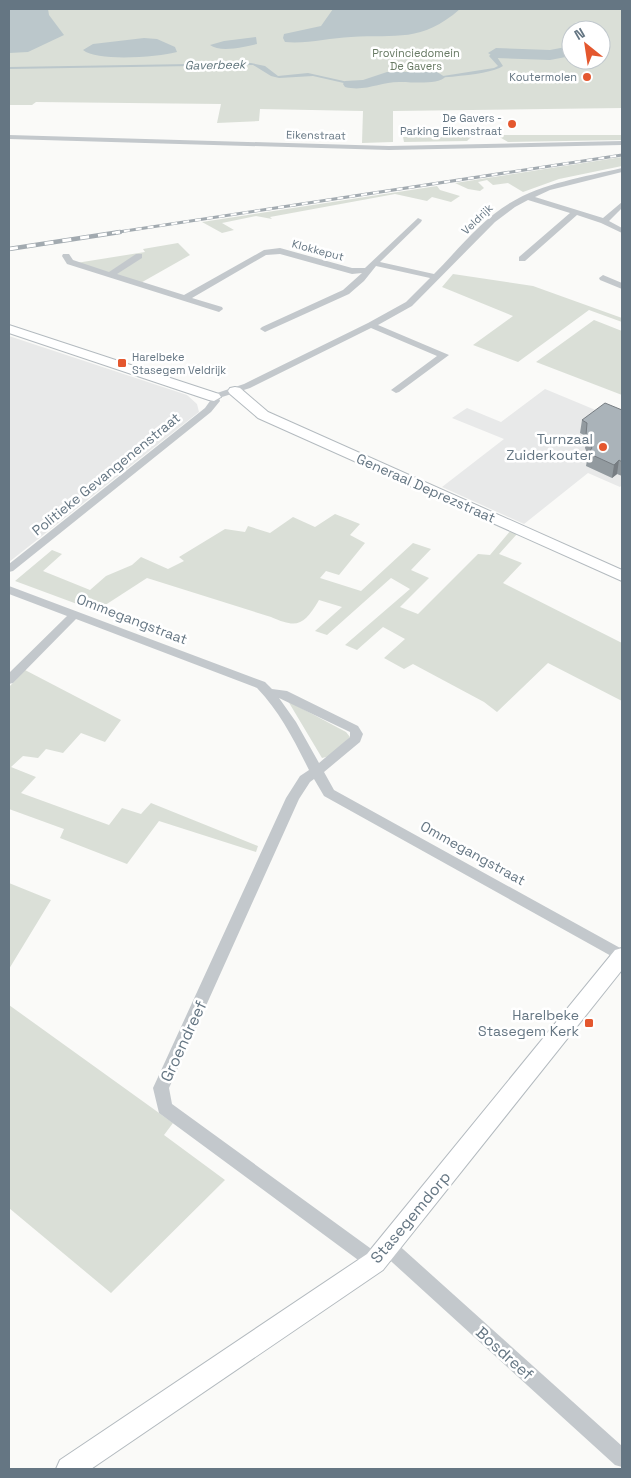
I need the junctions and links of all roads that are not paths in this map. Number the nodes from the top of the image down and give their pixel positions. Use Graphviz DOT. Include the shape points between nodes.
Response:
graph roads {
  1 [pos="9,137"];
  2 [pos="622,143"];
  3 [pos="622,170"];
  4 [pos="526,196"];
  5 [pos="622,204"];
  6 [pos="575,213"];
  7 [pos="418,220"];
  8 [pos="604,221"];
  9 [pos="622,231"];
  10 [pos="66,256"];
  11 [pos="139,256"];
  12 [pos="522,258"];
  13 [pos="374,262"];
  14 [pos="367,270"];
  15 [pos="111,274"];
  16 [pos="437,277"];
  17 [pos="603,278"];
  18 [pos="622,286"];
  19 [pos="185,298"];
  20 [pos="219,309"];
  21 [pos="371,325"];
  22 [pos="9,329"];
  23 [pos="265,329"];
  24 [pos="396,390"];
  25 [pos="235,391"];
  26 [pos="214,396"];
  27 [pos="9,569"];
  28 [pos="622,576"];
  29 [pos="9,590"];
  30 [pos="74,614"];
  31 [pos="9,680"];
  32 [pos="270,693"];
  33 [pos="316,771"];
  34 [pos="622,956"];
  35 [pos="382,1254"];
  36 [pos="622,1458"];
  37 [pos="69,1469"];
  1 -- 2 [label="street, Eikenstraat" via="389,148"];
  3 -- 4 [label="street, Veldrijk" via="582,178"];
  4 -- 6 [label="street"];
  4 -- 16 [label="street, Veldrijk" via="496,216"];
  5 -- 8 [label="street"];
  6 -- 8 [label="street"];
  6 -- 12 [label="street"];
  7 -- 13 [label="street"];
  8 -- 9 [label="street"];
  10 -- 15 [label="street" via="70,262"];
  11 -- 15 [label="street"];
  13 -- 14 [label="street"];
  13 -- 16 [label="street"];
  14 -- 19 [label="street, Klokkeput" via="352,271 271,251"];
  14 -- 23 [label="street" via="365,276 346,292"];
  15 -- 19 [label="street"];
  16 -- 21 [label="street, Veldrijk" via="409,304"];
  17 -- 18 [label="street"];
  19 -- 20 [label="street"];
  21 -- 24 [label="street" via="444,355"];
  21 -- 25 [label="street, Veldrijk"];
  22 -- 26 [label="street"];
  25 -- 26 [label="street, Veldrijk"];
  25 -- 28 [label="street, Generaal Deprezstraat" via="263,415"];
  26 -- 27 [label="street, Politieke Gevangenenstraat" via="215,401 208,410"];
  29 -- 30 [label="street, Ommegangstraat"];
  30 -- 31 [label="street"];
  30 -- 32 [label="street, Ommegangstraat" via="261,685"];
  32 -- 33 [label="street, Ommegangstraat"];
  32 -- 33 [label="street, Ommegangstraat" via="283,694 354,729 358,734 342,752"];
  33 -- 34 [label="street, Ommegangstraat" via="329,793"];
  33 -- 35 [label="street, Groendreef" via="305,779 293,798 161,1088 162,1099 165,1108"];
  34 -- 35 [label="street, Stasegemdorp"];
  35 -- 36 [label="street, Bosdreef"];
  35 -- 37 [label="street, Stasegemdorp"];
}
